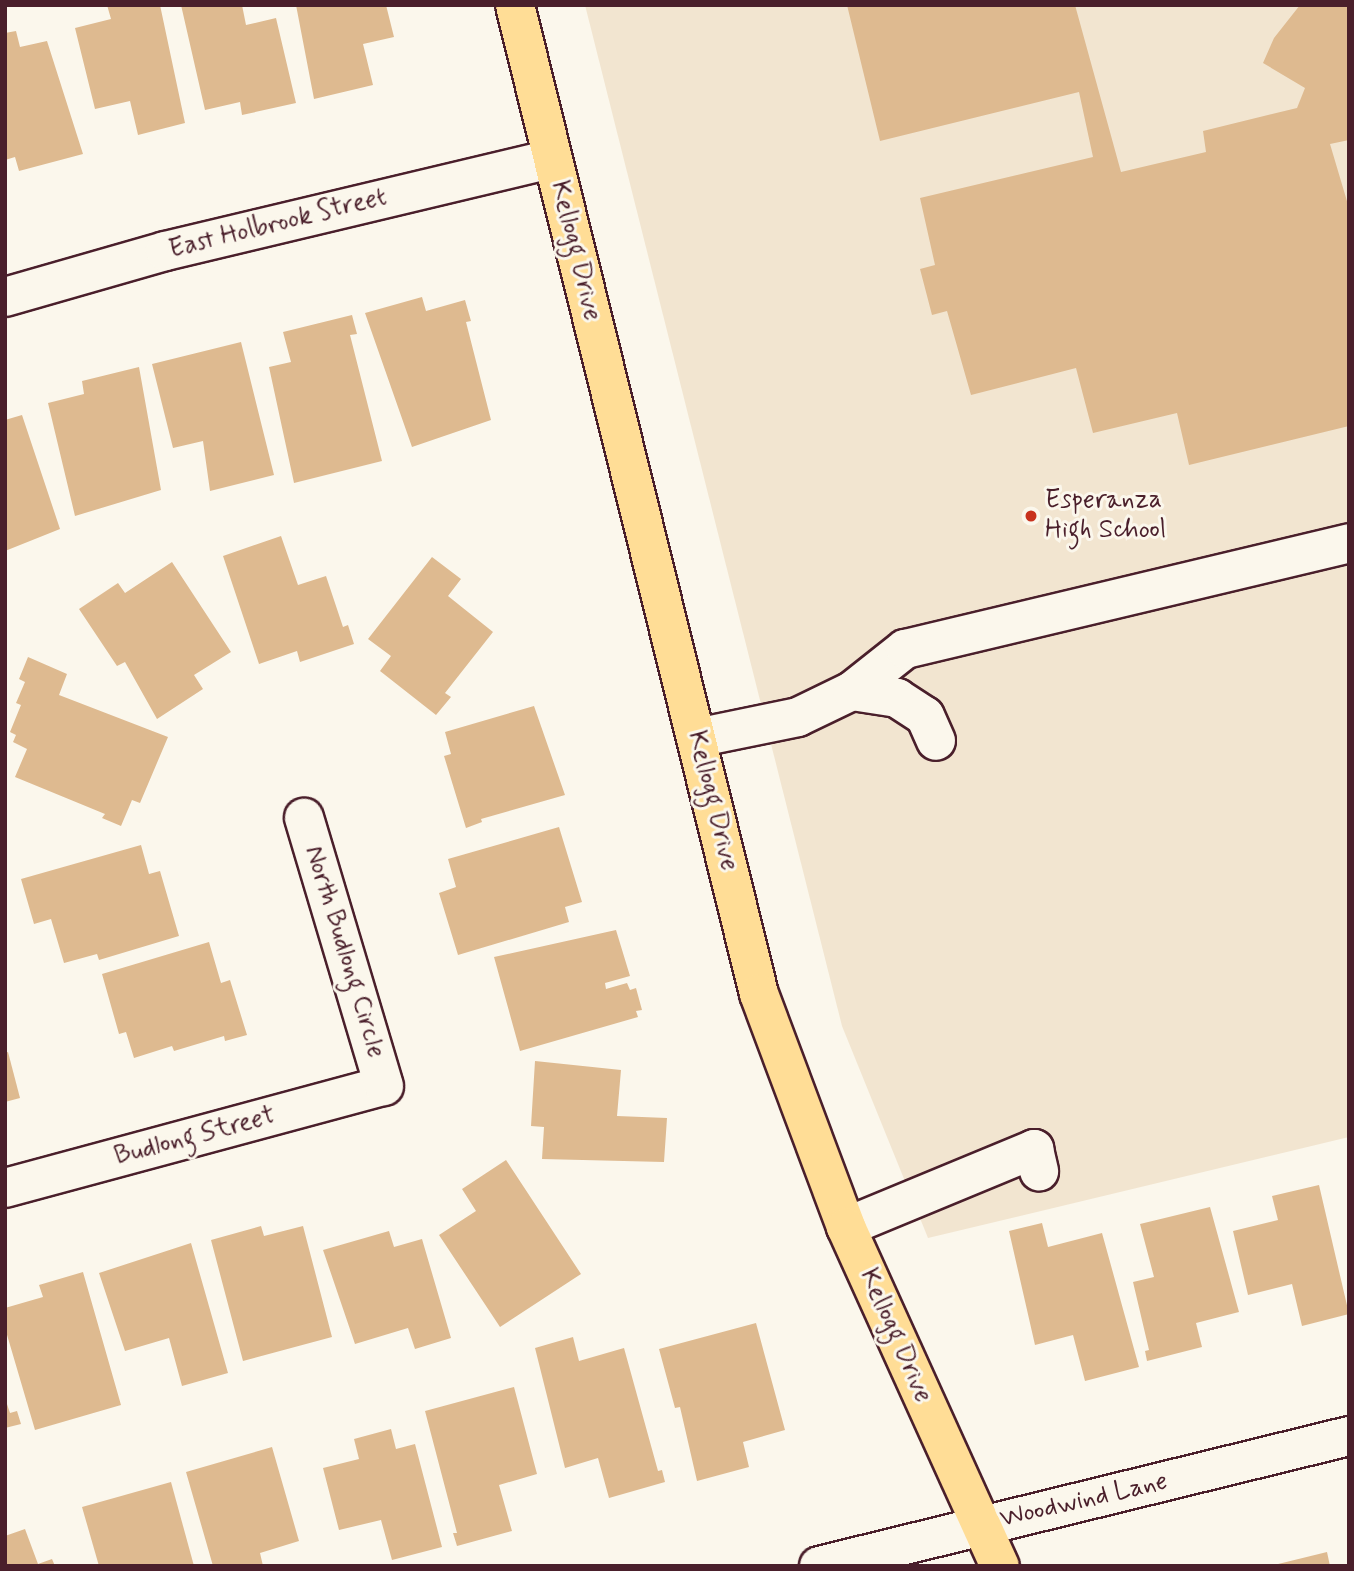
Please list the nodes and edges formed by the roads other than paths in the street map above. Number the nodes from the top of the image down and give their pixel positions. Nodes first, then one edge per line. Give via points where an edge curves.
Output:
1 (515, 5) edge
2 (552, 159) junction
3 (5, 298) edge
4 (1349, 543) edge
5 (852, 691) junction
6 (696, 738) junction
7 (936, 741) dead end
8 (304, 818) dead end
9 (384, 1086) joint
10 (1039, 1171) dead end
11 (5, 1188) edge
12 (846, 1227) junction
13 (1349, 1436) edge
14 (981, 1525) junction
15 (819, 1566) edge
16 (1000, 1566) edge

1 - 2 main road, Kellogg Drive
2 - 3 street, East Holbrook Street via 191,244
2 - 6 main road, Kellogg Drive
4 - 5 street via 905,649
5 - 6 street via 798,717
5 - 7 street via 897,698 925,716
6 - 12 main road, Kellogg Drive via 759,994
8 - 9 street, North Budlong Circle
9 - 11 street, Budlong Street
10 - 12 street via 1034,1149
12 - 14 main road, Kellogg Drive
13 - 14 street, Woodwind Lane
14 - 15 street, Woodwind Lane
14 - 16 main road, Kellogg Drive

